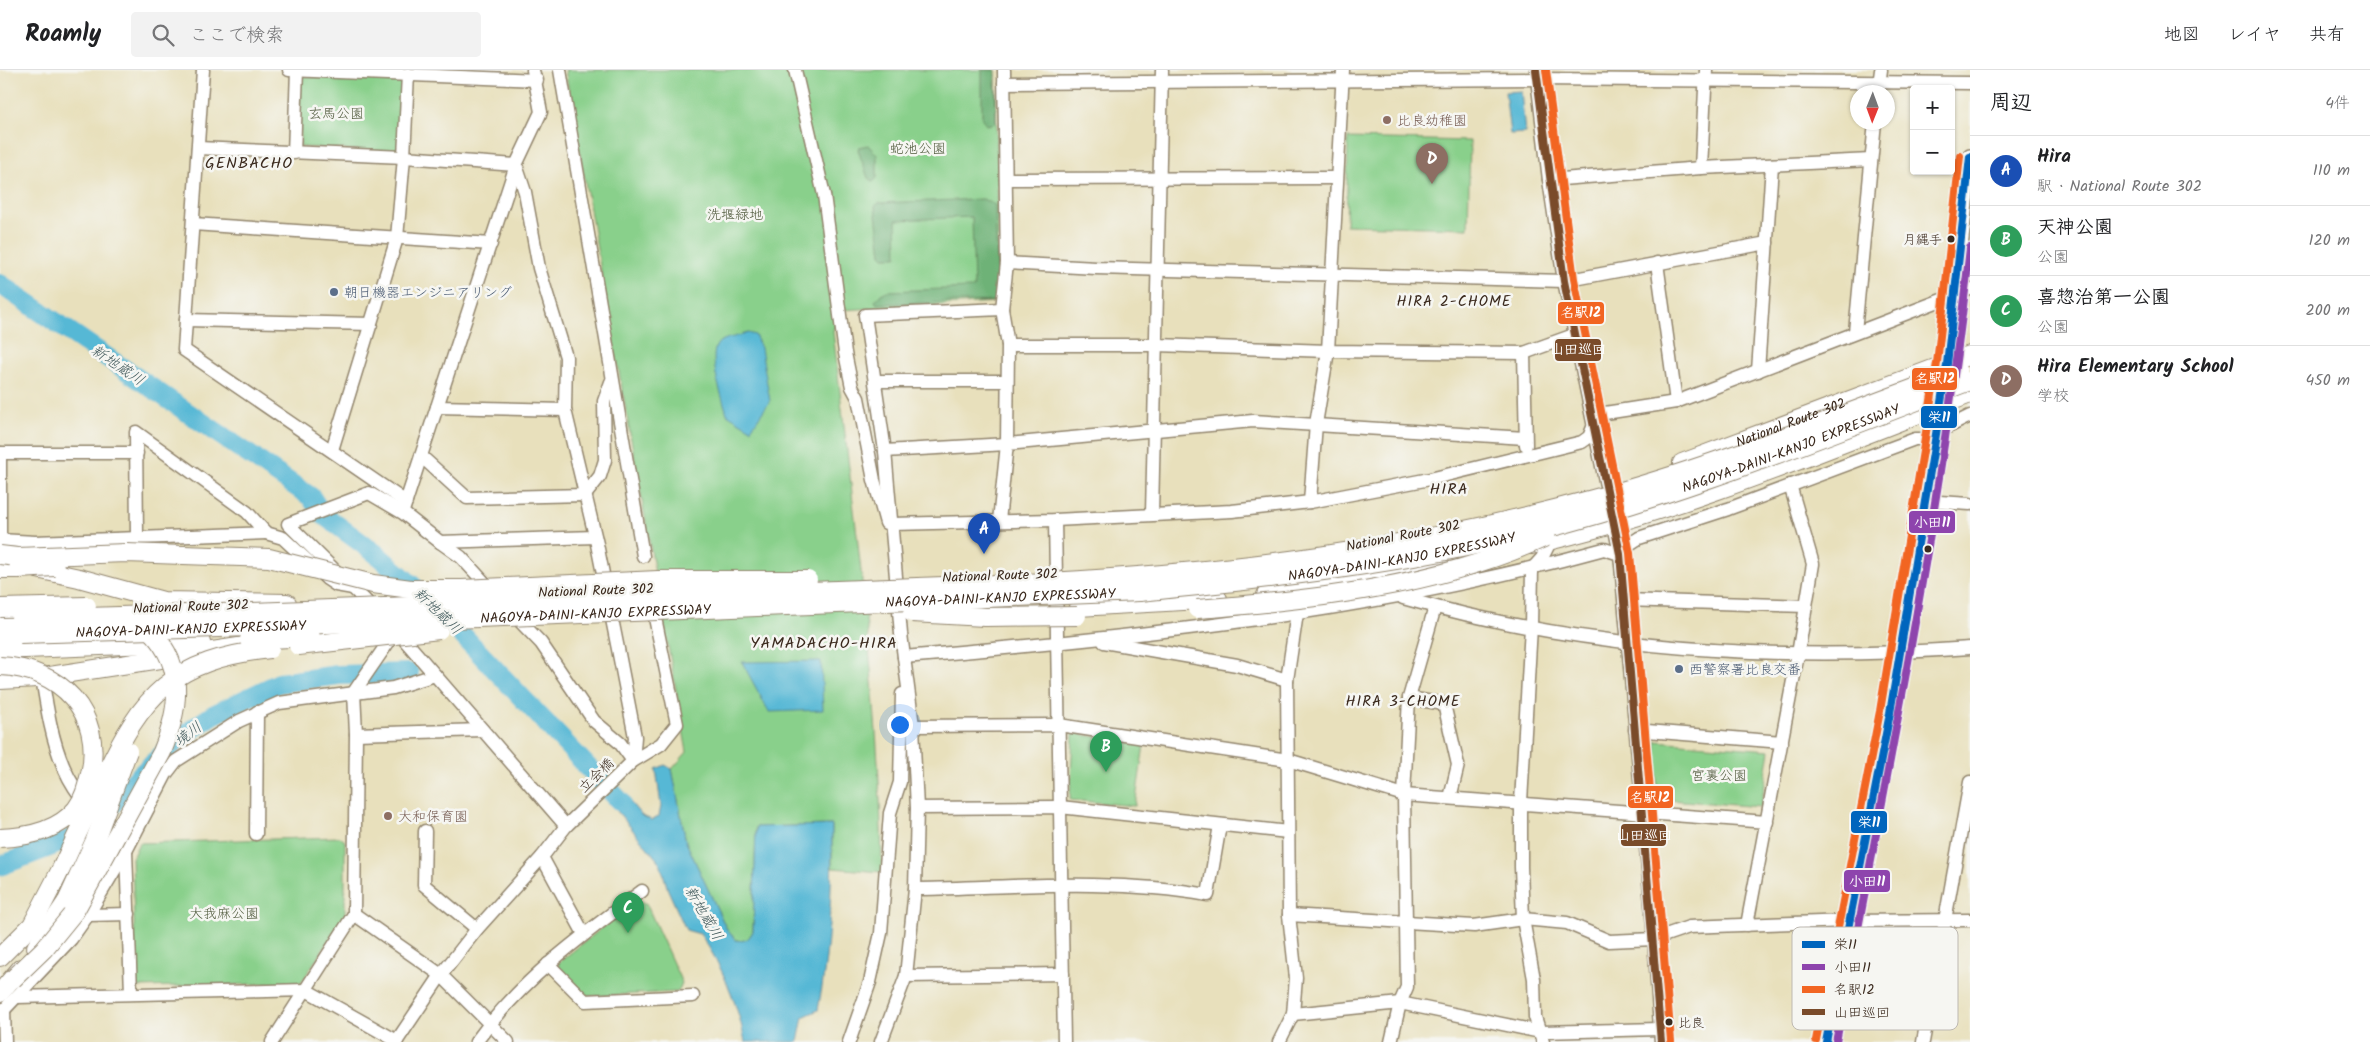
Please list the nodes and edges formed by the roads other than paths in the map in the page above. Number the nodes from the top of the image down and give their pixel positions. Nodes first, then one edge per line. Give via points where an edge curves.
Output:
1 (203, 70) edge
2 (289, 70) edge
3 (297, 70) edge
4 (560, 70) edge
5 (795, 70) edge
6 (1004, 70) edge
7 (1881, 70) edge
8 (408, 74) junction
9 (1536, 74) edge
10 (535, 75) edge
11 (1343, 75) edge
12 (1162, 76) edge
13 (1705, 76) edge
14 (1004, 83) junction
15 (1970, 83) edge
16 (1879, 85) edge
17 (1850, 86) edge
18 (1895, 87) edge
19 (1874, 130) edge
20 (198, 148) junction
21 (294, 152) junction
22 (404, 156) junction
23 (1970, 157) edge
24 (1871, 160) junction
25 (516, 165) junction
26 (1772, 165) junction
27 (1701, 168) junction
28 (1160, 177) junction
29 (1336, 178) junction
30 (1006, 179) junction
31 (1549, 180) junction
32 (193, 224) junction
33 (397, 238) junction
34 (1768, 243) junction
35 (491, 244) junction
36 (1007, 262) junction
37 (1657, 264) junction
38 (1158, 270) junction
39 (1332, 276) junction
40 (1564, 281) junction
41 (1970, 289) edge
42 (1955, 294) junction
43 (1002, 309) junction
44 (186, 320) junction
45 (371, 324) junction
46 (1855, 332) junction
47 (1574, 335) junction
48 (1008, 345) junction
49 (1157, 345) junction
50 (1328, 351) junction
51 (1524, 353) junction
52 (1970, 355) edge
53 (1947, 364) junction
54 (1970, 367) edge
55 (1758, 370) junction
56 (612, 380) junction
57 (876, 381) junction
58 (1006, 381) junction
59 (1970, 381) edge
60 (1970, 394) edge
61 (1676, 402) junction
62 (1941, 405) junction
63 (437, 407) junction
64 (565, 410) junction
65 (1970, 416) edge
66 (1593, 420) junction
67 (1316, 424) junction
68 (1154, 429) junction
69 (1866, 433) junction
70 (1526, 438) junction
71 (1935, 440) junction
72 (1006, 444) junction
73 (332, 450) junction
74 (885, 451) junction
75 (0, 453) edge
76 (136, 453) junction
77 (1528, 455) junction
78 (421, 456) junction
79 (1847, 464) junction
80 (1790, 486) junction
81 (1607, 487) junction
82 (1705, 494) junction
83 (585, 495) junction
84 (1924, 501) junction
85 (1310, 502) junction
86 (1744, 502) junction
87 (1970, 504) edge
88 (404, 508) junction
89 (1152, 514) junction
90 (1592, 516) junction
91 (1054, 520) junction
92 (999, 521) junction
93 (1614, 523) junction
94 (893, 530) junction
95 (266, 533) junction
96 (137, 537) junction
97 (595, 537) junction
98 (1551, 540) junction
99 (54, 541) junction
100 (440, 542) junction
101 (0, 544) edge
102 (1620, 554) junction
103 (190, 556) junction
104 (643, 556) dead end
105 (0, 562) edge
106 (0, 568) edge
107 (1532, 569) junction
108 (62, 574) junction
109 (894, 586) junction
110 (353, 588) junction
111 (1399, 597) junction
112 (1625, 600) junction
113 (248, 603) junction
114 (1806, 606) junction
115 (1435, 607) junction
116 (0, 608) edge
117 (1078, 612) junction
118 (654, 613) dead end
119 (1297, 613) junction
120 (0, 614) edge
121 (551, 615) junction
122 (0, 620) edge
123 (1531, 627) junction
124 (396, 631) junction
125 (0, 635) edge
126 (1093, 640) junction
127 (1627, 642) junction
128 (250, 643) junction
129 (1056, 644) junction
130 (1970, 648) edge
131 (0, 650) edge
132 (903, 651) junction
133 (1898, 653) junction
134 (1798, 654) junction
135 (0, 666) edge
136 (198, 666) junction
137 (435, 675) junction
138 (42, 677) junction
139 (0, 680) edge
140 (1287, 680) junction
141 (354, 692) junction
142 (1409, 698) junction
143 (257, 712) junction
144 (1059, 724) junction
145 (913, 726) junction
146 (482, 730) junction
147 (1635, 730) junction
148 (356, 734) junction
149 (1782, 742) junction
150 (1288, 760) junction
151 (631, 763) junction
152 (1970, 782) edge
153 (1404, 795) junction
154 (1450, 798) junction
155 (1521, 802) junction
156 (1060, 807) junction
157 (917, 808) junction
158 (1643, 811) junction
159 (1767, 822) junction
160 (1220, 825) junction
161 (566, 826) junction
162 (425, 831) dead end
163 (1288, 832) junction
164 (256, 834) dead end
165 (0, 838) edge
166 (132, 838) junction
167 (126, 851) junction
168 (542, 857) junction
169 (1061, 886) junction
170 (915, 889) junction
171 (642, 891) dead end
172 (88, 914) junction
173 (129, 914) junction
174 (354, 914) junction
175 (1288, 914) junction
176 (1523, 919) junction
177 (1970, 920) edge
178 (1406, 921) junction
179 (1848, 921) junction
180 (1946, 921) junction
181 (1747, 925) junction
182 (1847, 927) edge
183 (1945, 927) edge
184 (477, 928) junction
185 (584, 934) junction
186 (1654, 939) junction
187 (0, 957) edge
188 (548, 964) junction
189 (1063, 974) junction
190 (441, 975) junction
191 (906, 976) junction
192 (13, 979) junction
193 (306, 990) junction
194 (132, 993) junction
195 (8, 995) edge
196 (693, 996) dead end
197 (1400, 1003) junction
198 (2, 1012) edge
199 (1294, 1014) junction
200 (490, 1023) junction
201 (1660, 1036) edge
202 (1542, 1037) edge
203 (396, 1041) edge
204 (5, 1042) edge
205 (272, 1042) edge
206 (476, 1042) edge
207 (508, 1042) edge
208 (849, 1042) edge
209 (880, 1042) edge
210 (1064, 1042) edge
211 (1279, 1042) edge
212 (1391, 1042) edge

1 - 20 street
2 - 3 street
3 - 8 street
3 - 21 street
4 - 56 street
5 - 94 street via 824,195 852,387 858,398 884,519
6 - 14 street
7 - 16 street
8 - 10 street
8 - 22 street
9 - 11 street
9 - 13 street
9 - 31 street
10 - 25 street via 541,112
11 - 12 street
11 - 29 street
12 - 14 street
12 - 28 street
13 - 17 street
13 - 27 street
14 - 30 street
15 - 18 street
19 - 24 street
20 - 21 street
20 - 32 street
21 - 22 street
22 - 25 street
22 - 33 street
23 - 42 main road
24 - 26 street
24 - 46 street
25 - 35 street
25 - 64 street via 525,192 539,268 566,357
26 - 27 street
26 - 34 street
27 - 31 street
28 - 29 street
28 - 30 street
28 - 38 street
29 - 39 street
30 - 36 street
31 - 40 street
32 - 33 street
32 - 44 street
33 - 35 street
33 - 45 street
34 - 37 street
34 - 55 street
35 - 63 street
36 - 38 street
36 - 43 street
37 - 40 street
37 - 61 street
38 - 39 street
38 - 49 street
39 - 40 street
39 - 50 street
40 - 47 street
41 - 42 street
42 - 46 street
42 - 53 main road
43 - 48 street
43 - 57 street via 865,314
44 - 45 street
44 - 73 street via 184,350
45 - 73 street
46 - 55 street
47 - 51 street
47 - 66 street
48 - 49 street
48 - 58 street
49 - 50 street
49 - 68 street
50 - 51 street
50 - 67 street
51 - 70 street
52 - 53 highway, National Route 302
53 - 62 main road
53 - 81 highway, National Route 302 via 1753,438
54 - 109 highway, NAGOYA-DAINI-KANJO EXPRESSWAY, bridge via 1666,477 1567,506 1408,543 1264,565 1147,577
55 - 61 street
56 - 83 street via 604,401 605,460 600,476
56 - 104 street
57 - 58 street
57 - 74 street
58 - 72 street
59 - 90 highway, NAGOYA-DAINI-KANJO EXPRESSWAY, bridge via 1709,478
60 - 62 highway
61 - 66 street
62 - 69 highway
62 - 71 main road
63 - 64 street
63 - 78 street
64 - 83 street
65 - 71 street
66 - 77 street via 1589,437 1582,442
66 - 81 street
67 - 68 street via 1253,421
67 - 70 street
67 - 85 street
68 - 72 street
68 - 89 street
69 - 79 street
69 - 82 highway
70 - 77 street
71 - 79 street via 1915,439
71 - 84 main road
72 - 74 street
72 - 92 street
73 - 88 street
74 - 94 street
75 - 76 street
75 - 101 street
76 - 95 street via 136,432 247,512
76 - 96 street
77 - 85 street via 1430,479
78 - 83 street via 467,498
78 - 88 street
79 - 80 street
80 - 86 street
80 - 114 street via 1813,564
81 - 93 street
81 - 113 highway, National Route 302, bridge via 1478,520 1361,543 1203,565
82 - 86 street
82 - 93 highway
83 - 97 street
84 - 87 street
84 - 133 main road
85 - 89 street via 1232,511
86 - 102 street via 1639,538
88 - 100 street
88 - 110 street via 369,493 288,524
89 - 91 street
90 - 117 highway, bridge via 1500,556 1424,577 1294,600 1197,609
90 - 121 highway, NAGOYA-DAINI-KANJO EXPRESSWAY, bridge via 1457,549 1260,581 1140,592
91 - 92 street
91 - 129 street
92 - 94 street
93 - 98 highway
93 - 102 street
94 - 132 street
95 - 96 street
95 - 110 street via 282,538 336,585
96 - 99 street
97 - 100 street
97 - 151 street via 635,737
98 - 107 street
98 - 117 highway via 1318,588
99 - 101 street
99 - 108 street
100 - 151 street via 461,557 541,643 594,720 620,743
101 - 103 highway, bridge via 17,557 126,553
102 - 107 street via 1604,549
102 - 112 street
103 - 106 highway, bridge via 125,563
103 - 109 highway, bridge via 277,559 373,584 411,589 774,579
105 - 108 highway
107 - 111 street
107 - 123 street
108 - 113 highway via 163,601
109 - 122 highway, NAGOYA-DAINI-KANJO EXPRESSWAY, bridge
110 - 124 street
111 - 115 street
111 - 119 street
112 - 114 street
112 - 127 street
113 - 120 highway, National Route 302
114 - 134 street
115 - 123 street
115 - 142 street
116 - 192 highway, bridge via 85,606 124,614 146,627 165,648 177,688 175,714 162,752 92,883 60,930
117 - 128 highway, bridge via 985,617 912,613 362,634
118 - 151 street, 立会橋 via 676,724 661,744
119 - 126 street
119 - 140 street
121 - 125 highway, NAGOYA-DAINI-KANJO EXPRESSWAY, bridge
121 - 136 highway, bridge via 261,650 225,656
123 - 127 street
123 - 155 street
124 - 137 street
124 - 141 street
126 - 129 street
126 - 140 street via 1237,665
127 - 134 street
127 - 147 street
128 - 131 highway
128 - 138 highway
129 - 132 street
129 - 144 street
130 - 133 street
132 - 145 street
132 - 208 street via 900,782 890,813 881,933 870,982
133 - 134 street
133 - 179 main road via 1890,713
134 - 149 street
135 - 165 highway, bridge via 36,671 58,683 73,697 92,736 94,758 87,789 77,808 63,820 24,836
136 - 187 highway, bridge via 166,684 130,726 43,908 26,933
136 - 192 highway, bridge via 168,687 147,713 67,901
137 - 141 street via 393,688
137 - 146 street
138 - 139 highway
138 - 166 street via 49,724 63,769 97,814
140 - 150 street
141 - 143 street via 279,703
141 - 148 street
142 - 153 street
142 - 154 street via 1444,704 1458,765
143 - 164 street
143 - 166 street via 176,762 166,774
144 - 145 street
144 - 150 street
144 - 156 street
145 - 157 street
146 - 148 street
146 - 161 street
147 - 149 street
147 - 158 street
148 - 174 street
149 - 159 street
150 - 153 street
150 - 163 street
151 - 161 street, 立会橋
152 - 180 street
153 - 154 street
153 - 178 street
154 - 155 street
155 - 158 street
155 - 176 street
156 - 157 street
156 - 160 street
156 - 169 street
157 - 170 street
158 - 159 street
158 - 186 street
159 - 181 street
160 - 163 street
160 - 169 street via 1208,895 1166,887
161 - 168 street, 立会橋
162 - 184 street via 424,885
163 - 175 street
166 - 167 street
167 - 172 street
167 - 173 street
168 - 184 street, 立会橋
168 - 185 street
169 - 170 street
169 - 189 street
170 - 191 street
171 - 185 street
172 - 173 street
172 - 195 street via 71,939
173 - 194 street
174 - 190 street
174 - 193 street
175 - 178 street
175 - 199 street via 1296,978
176 - 178 street via 1474,926
176 - 186 street via 1567,923 1610,941
176 - 202 street via 1534,979 1535,1017
177 - 180 street
178 - 197 street via 1407,986
179 - 180 street
179 - 181 street
179 - 182 main road
180 - 183 street
181 - 186 street via 1689,927
184 - 190 street, 立会橋
185 - 188 street
186 - 201 street
188 - 196 street via 585,1001
188 - 200 street
189 - 191 street
189 - 210 street
190 - 200 street
190 - 203 street, 立会橋
191 - 209 street
192 - 195 highway
193 - 194 street
193 - 203 street
193 - 205 street
194 - 195 street
195 - 198 street
197 - 199 street
197 - 202 street
197 - 212 street
198 - 204 street
199 - 211 street
200 - 206 street
200 - 207 street
201 - 202 street

